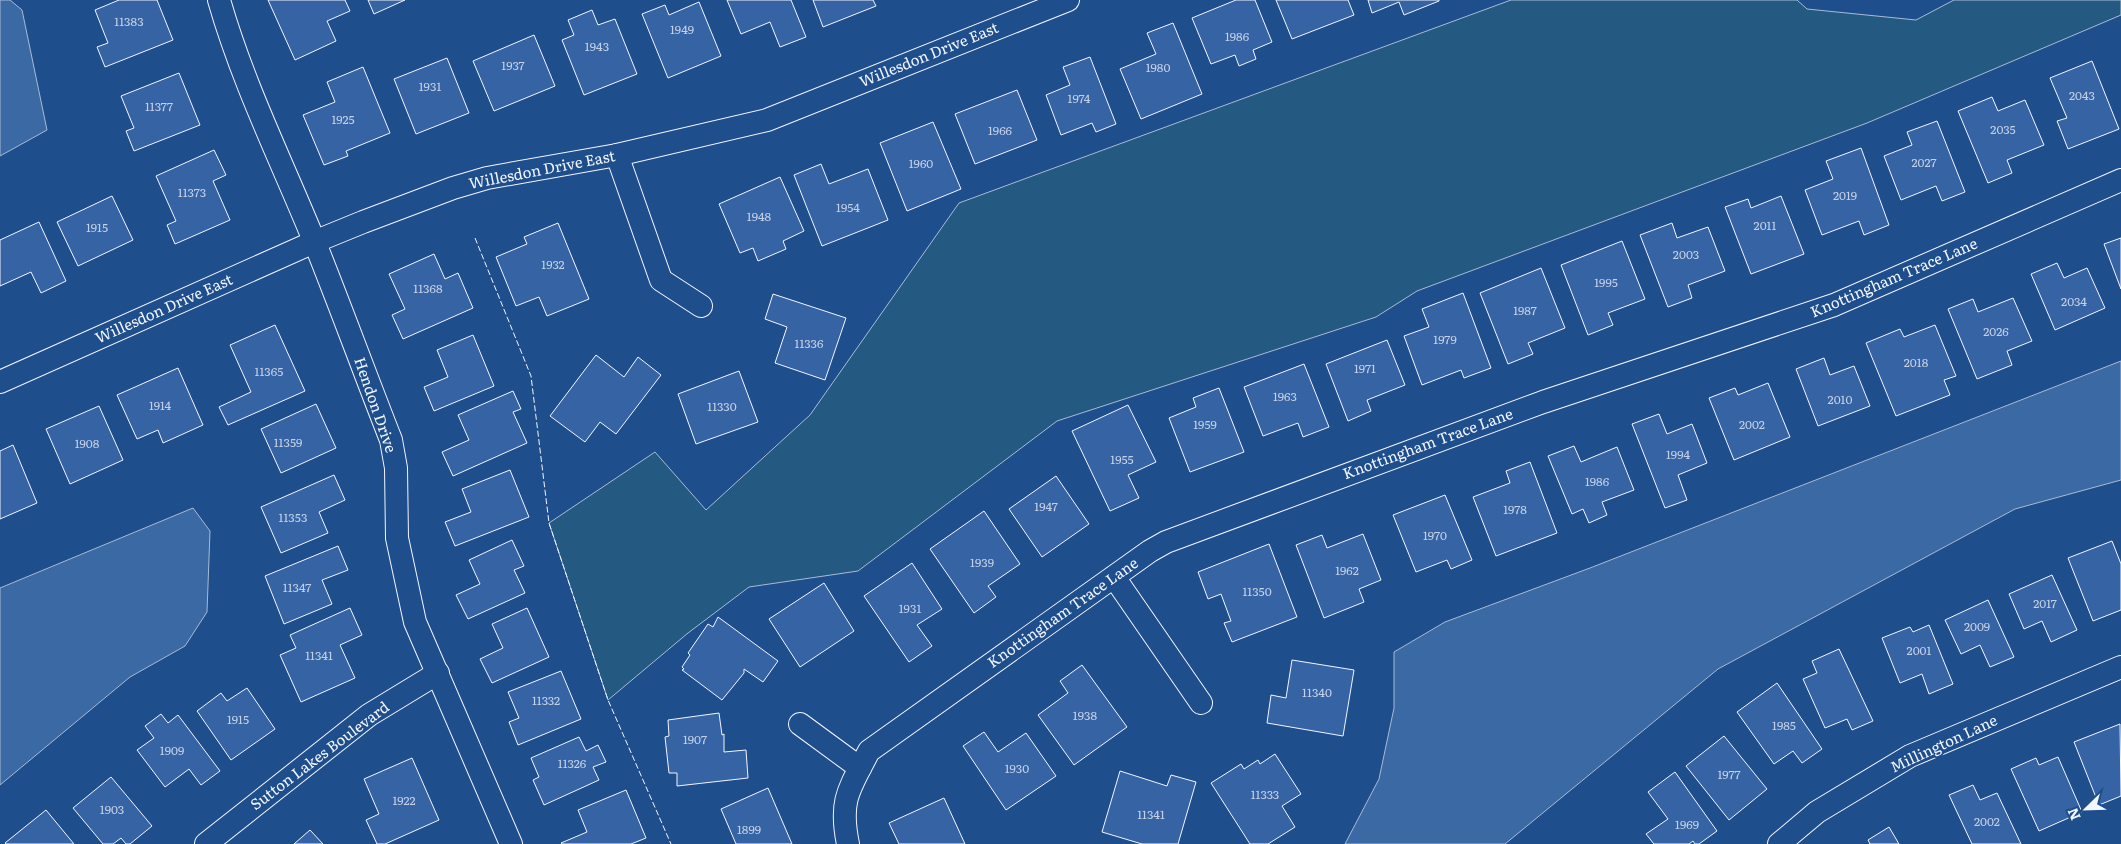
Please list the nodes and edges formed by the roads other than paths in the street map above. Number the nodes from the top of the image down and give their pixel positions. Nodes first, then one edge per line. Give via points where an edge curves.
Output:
1 (219, 0) edge
2 (1068, 0) edge
3 (617, 155) junction
4 (2121, 180) edge
5 (314, 242) junction
6 (701, 306) dead end
7 (0, 382) edge
8 (1114, 577) junction
9 (2121, 667) edge
10 (438, 673) junction
11 (1201, 703) dead end
12 (800, 724) dead end
13 (860, 768) junction
14 (206, 844) edge
15 (511, 844) edge
16 (848, 844) edge
17 (1779, 844) edge

1 - 5 street, Hendon Drive via 259,112
2 - 3 street, Willesdon Drive East via 767,120
3 - 5 street, Willesdon Drive East via 487,178 417,201
3 - 6 street via 661,280
4 - 8 street, Knottingham Trace Lane via 1834,306 1542,402 1166,542
5 - 7 street, Willesdon Drive East
5 - 10 street, Hendon Drive via 391,440 396,468 397,538 403,568 416,622
8 - 11 street
8 - 13 street, Knottingham Trace Lane via 868,751
9 - 17 street, Millington Lane via 1910,756 1817,812
10 - 14 street, Sutton Lakes Boulevard via 369,715
10 - 15 street, Hendon Drive
12 - 13 street
13 - 16 street, Knottingham Trace Lane via 846,795 844,825

